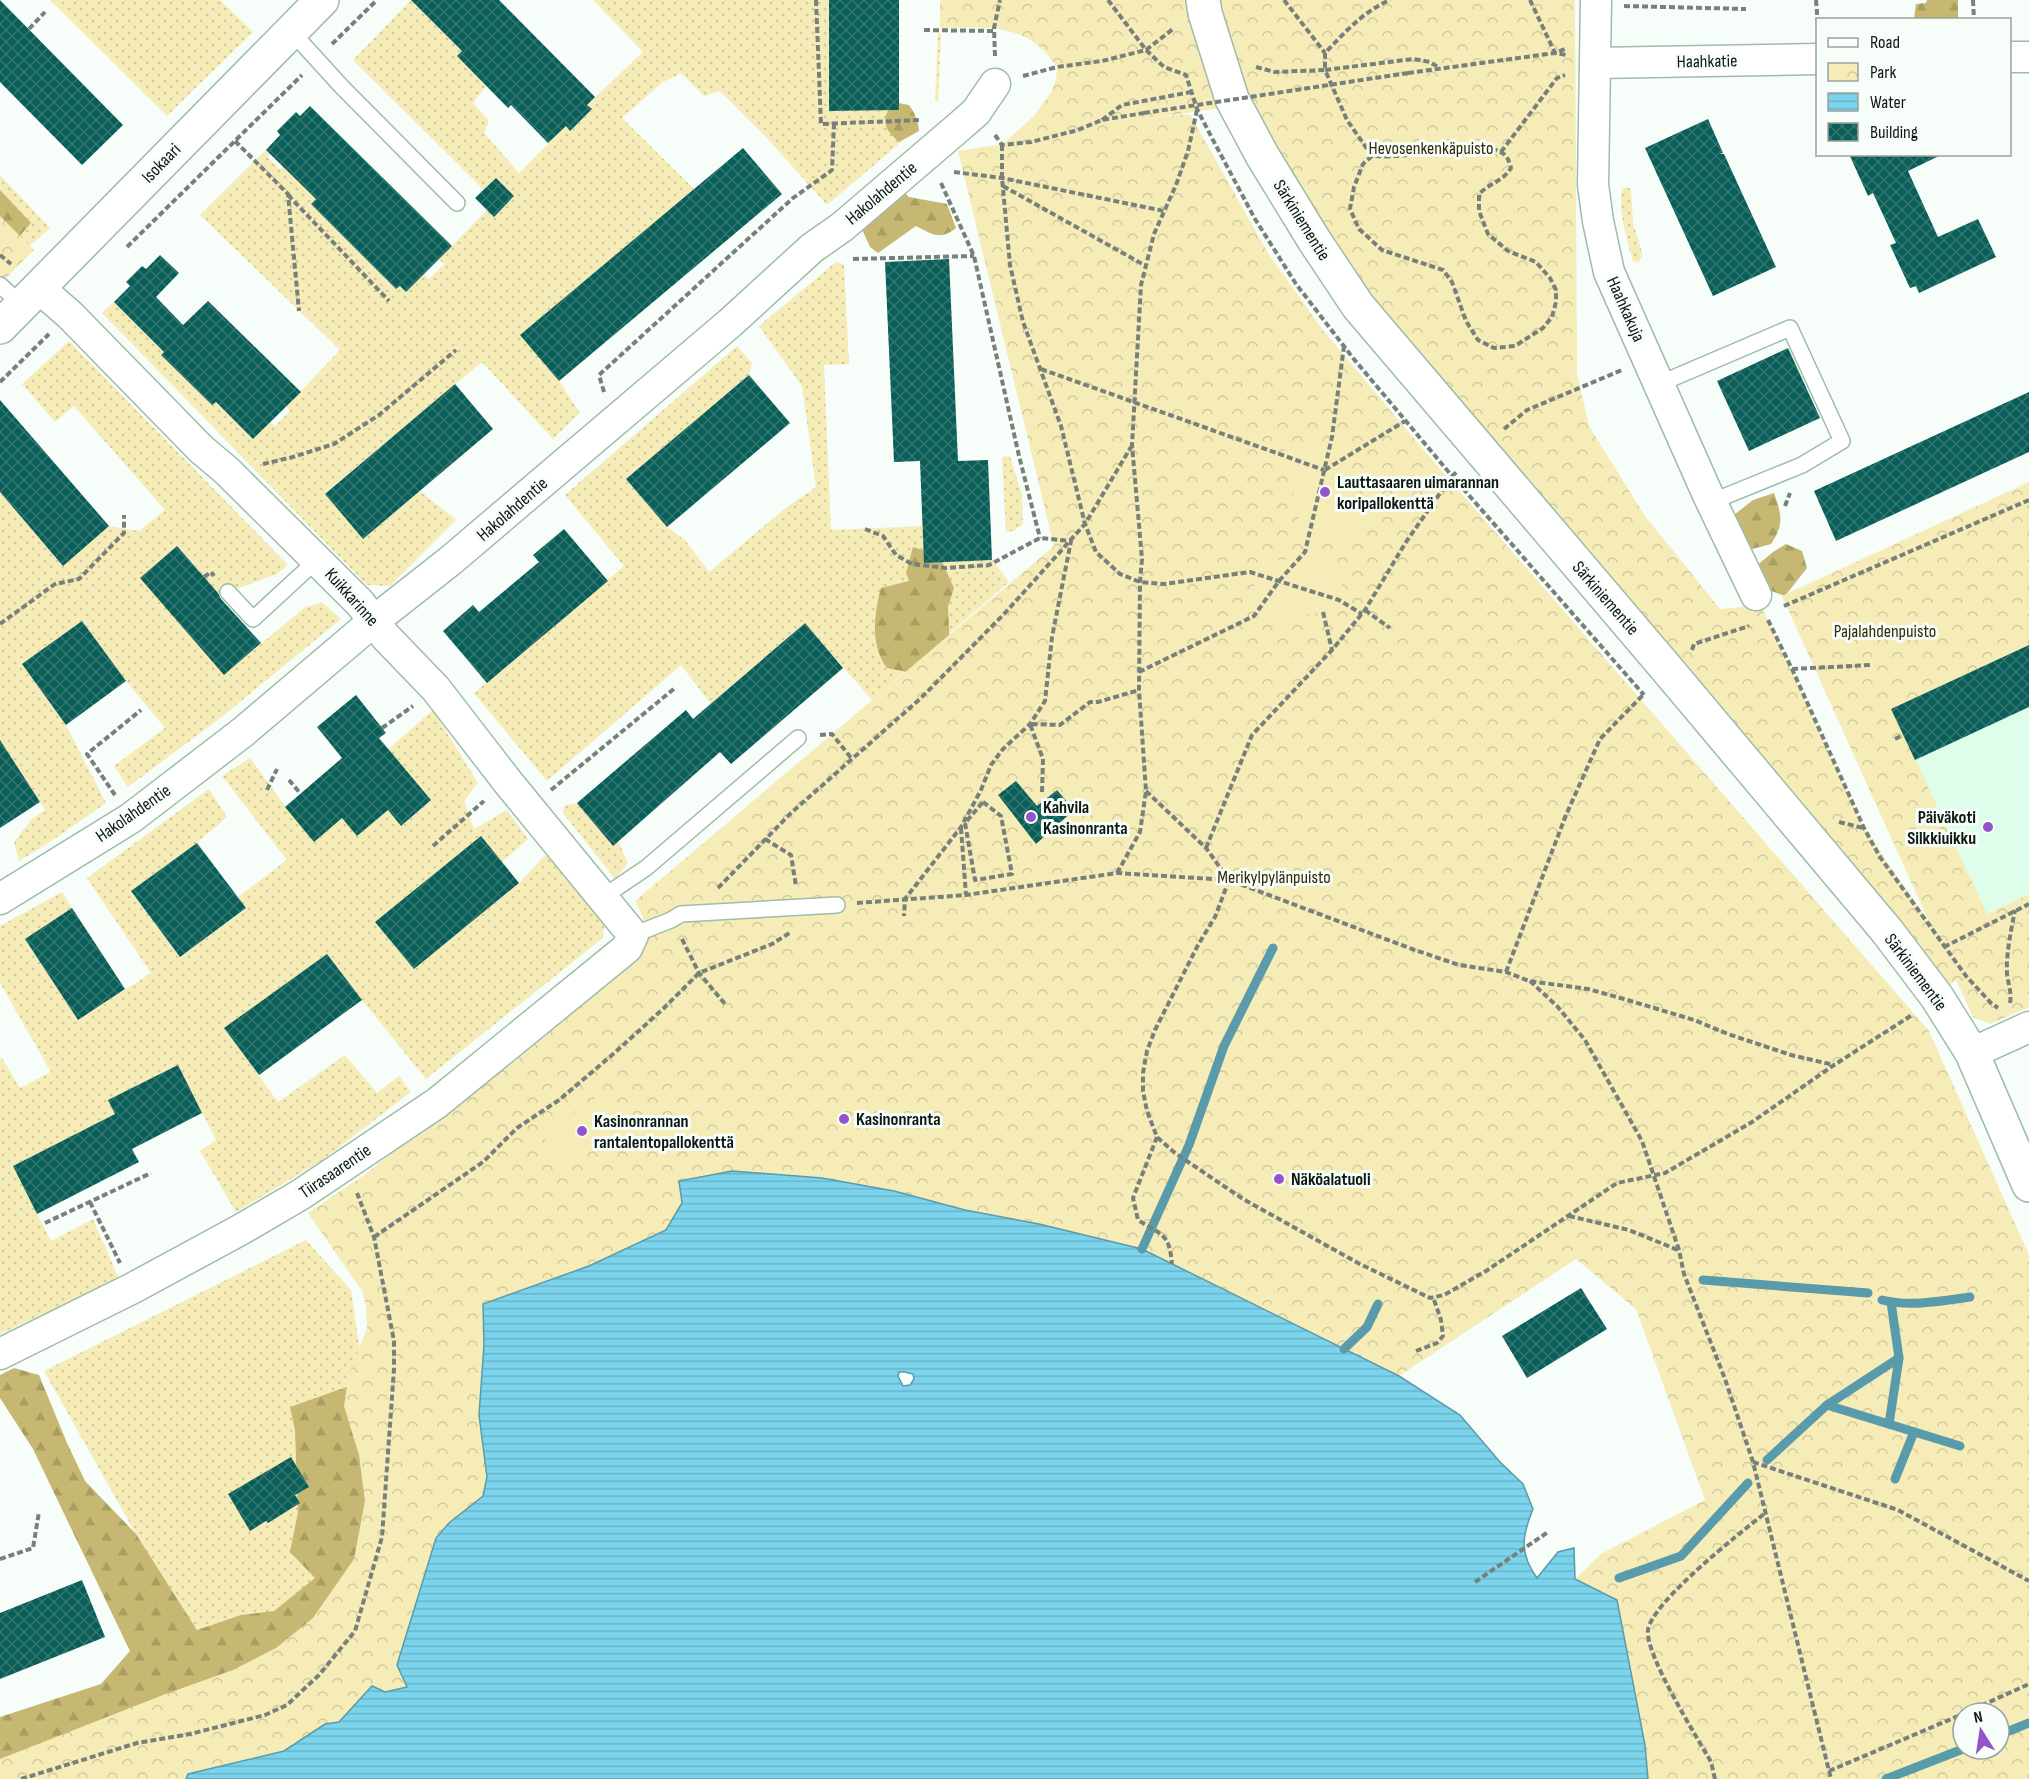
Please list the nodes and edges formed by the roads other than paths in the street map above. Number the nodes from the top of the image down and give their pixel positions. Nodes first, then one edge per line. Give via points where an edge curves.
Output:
1 (322, 0) edge
2 (1203, 0) edge
3 (1606, 3) edge
4 (291, 31) junction
5 (2011, 57) edge
6 (2029, 57) edge
7 (1816, 59) edge
8 (1590, 61) junction
9 (995, 84) dead end
10 (457, 203) dead end
11 (15, 301) edge
12 (1654, 372) junction
13 (1711, 502) junction
14 (317, 560) junction
15 (228, 592) dead end
16 (1762, 607) road end
17 (375, 620) junction
18 (798, 738) dead end
19 (603, 897) junction
20 (0, 898) edge
21 (837, 905) road end
22 (633, 935) junction
23 (2019, 1020) edge
24 (1972, 1053) junction
25 (2029, 1185) edge
26 (0, 1354) edge

1 - 4 street, Isokaari
2 - 24 street, Särkiniementie via 1232,99 1308,231 1358,306 1887,931 1937,997
3 - 8 street, Haahkakuja
4 - 10 lane
4 - 11 street, Isokaari
5 - 6 street
7 - 8 street, Haahkatie
8 - 12 street, Haahkakuja via 1593,185 1598,221 1609,272
9 - 17 street, Hakolahdentie via 933,160 812,248 730,323
11 - 14 street, Kuikkarinne via 69,315
12 - 13 street, Haahkakuja
12 - 13 lane via 1790,328 1842,441 1802,465
13 - 16 street, Haahkakuja
14 - 15 lane via 254,619
14 - 17 street, Kuikkarinne
17 - 19 street, Kuikkarinne via 385,636 436,689
17 - 20 street, Hakolahdentie via 243,732 130,818
18 - 19 lane via 646,868
19 - 22 street, Kuikkarinne
21 - 22 lane via 676,917
22 - 26 street, Tiirasaarentie via 627,948 437,1103 300,1195 133,1288
23 - 24 street
24 - 25 street, Särkiniementie

